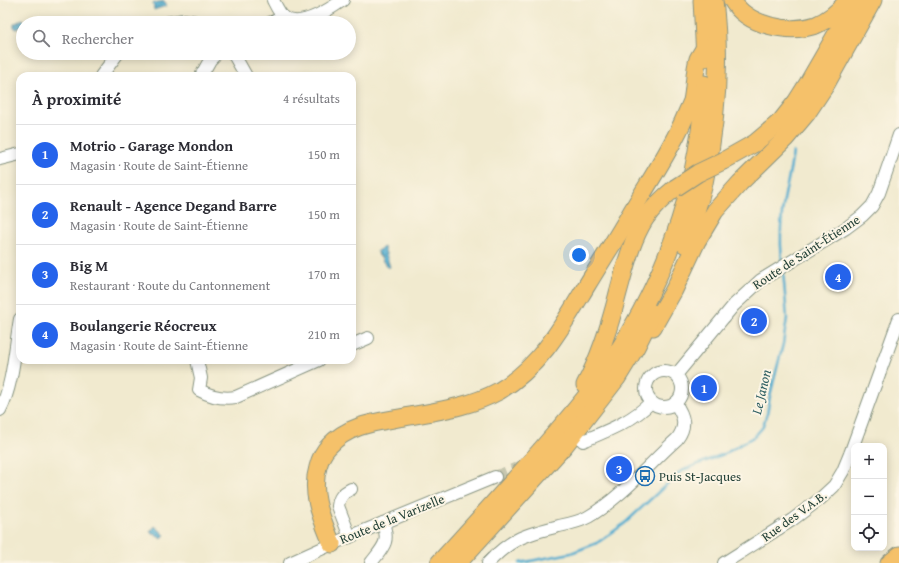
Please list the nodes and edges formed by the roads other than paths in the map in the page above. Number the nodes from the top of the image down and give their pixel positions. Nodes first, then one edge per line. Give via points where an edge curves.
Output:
1 (273, 0) edge
2 (343, 0) edge
3 (702, 0) edge
4 (714, 0) edge
5 (732, 0) edge
6 (848, 0) edge
7 (856, 0) edge
8 (873, 0) edge
9 (283, 16) edge
10 (316, 16) edge
11 (705, 47) junction
12 (113, 60) edge
13 (210, 60) edge
14 (237, 60) edge
15 (104, 72) edge
16 (203, 72) edge
17 (244, 72) edge
18 (899, 135) edge
19 (16, 155) edge
20 (0, 159) edge
21 (899, 319) edge
22 (368, 338) dead end
23 (16, 343) edge
24 (356, 343) edge
25 (636, 347) junction
26 (198, 364) edge
27 (310, 364) edge
28 (676, 375) junction
29 (651, 402) junction
30 (675, 403) junction
31 (0, 410) edge
32 (570, 416) junction
33 (583, 441) dead end
34 (495, 477) tunnel mouth
35 (351, 489) dead end
36 (383, 523) junction
37 (350, 537) junction
38 (332, 544) junction
39 (899, 554) edge
40 (290, 563) edge
41 (371, 563) edge
42 (439, 563) edge
43 (458, 563) edge
44 (488, 563) edge
45 (724, 563) edge
46 (888, 563) edge

1 - 9 street
2 - 10 street
3 - 11 highway
4 - 25 highway via 718,43 716,94 712,141 704,184 673,273
5 - 6 highway via 750,18 767,26 792,29 816,24 839,10
7 - 32 highway, bridge via 808,83 782,121 755,143 675,188 645,219 632,245 603,347
8 - 25 highway via 807,114 715,211 650,333
11 - 32 highway via 704,93 694,166 674,240 634,325 604,373
11 - 38 highway via 698,59 692,101 678,132 623,228 558,333 540,357 513,381 484,398 465,405 356,427 328,446 321,458 315,482 315,495
12 - 15 street
13 - 16 street
14 - 17 street
18 - 28 street, Route de Saint-Étienne via 872,206 846,228 761,280 734,305
19 - 20 street
21 - 45 street, Rue des V.A.B. via 850,454 834,486 792,520
22 - 24 street
23 - 31 street via 6,397
25 - 43 highway via 617,378 565,445
26 - 27 street via 200,390 211,395 231,398
28 - 29 street via 658,371 648,379 646,391
28 - 30 street via 682,389
29 - 30 street via 660,407
29 - 33 street via 618,426
30 - 44 street via 682,418 681,433 616,498 585,518 514,540
32 - 42 highway
34 - 36 street, Route de la Varizelle
35 - 37 street via 342,495 338,506
36 - 37 street, Route de la Varizelle
36 - 41 street via 386,543
37 - 38 street, Route de la Varizelle
38 - 40 street, Route de la Varizelle
39 - 46 main road

